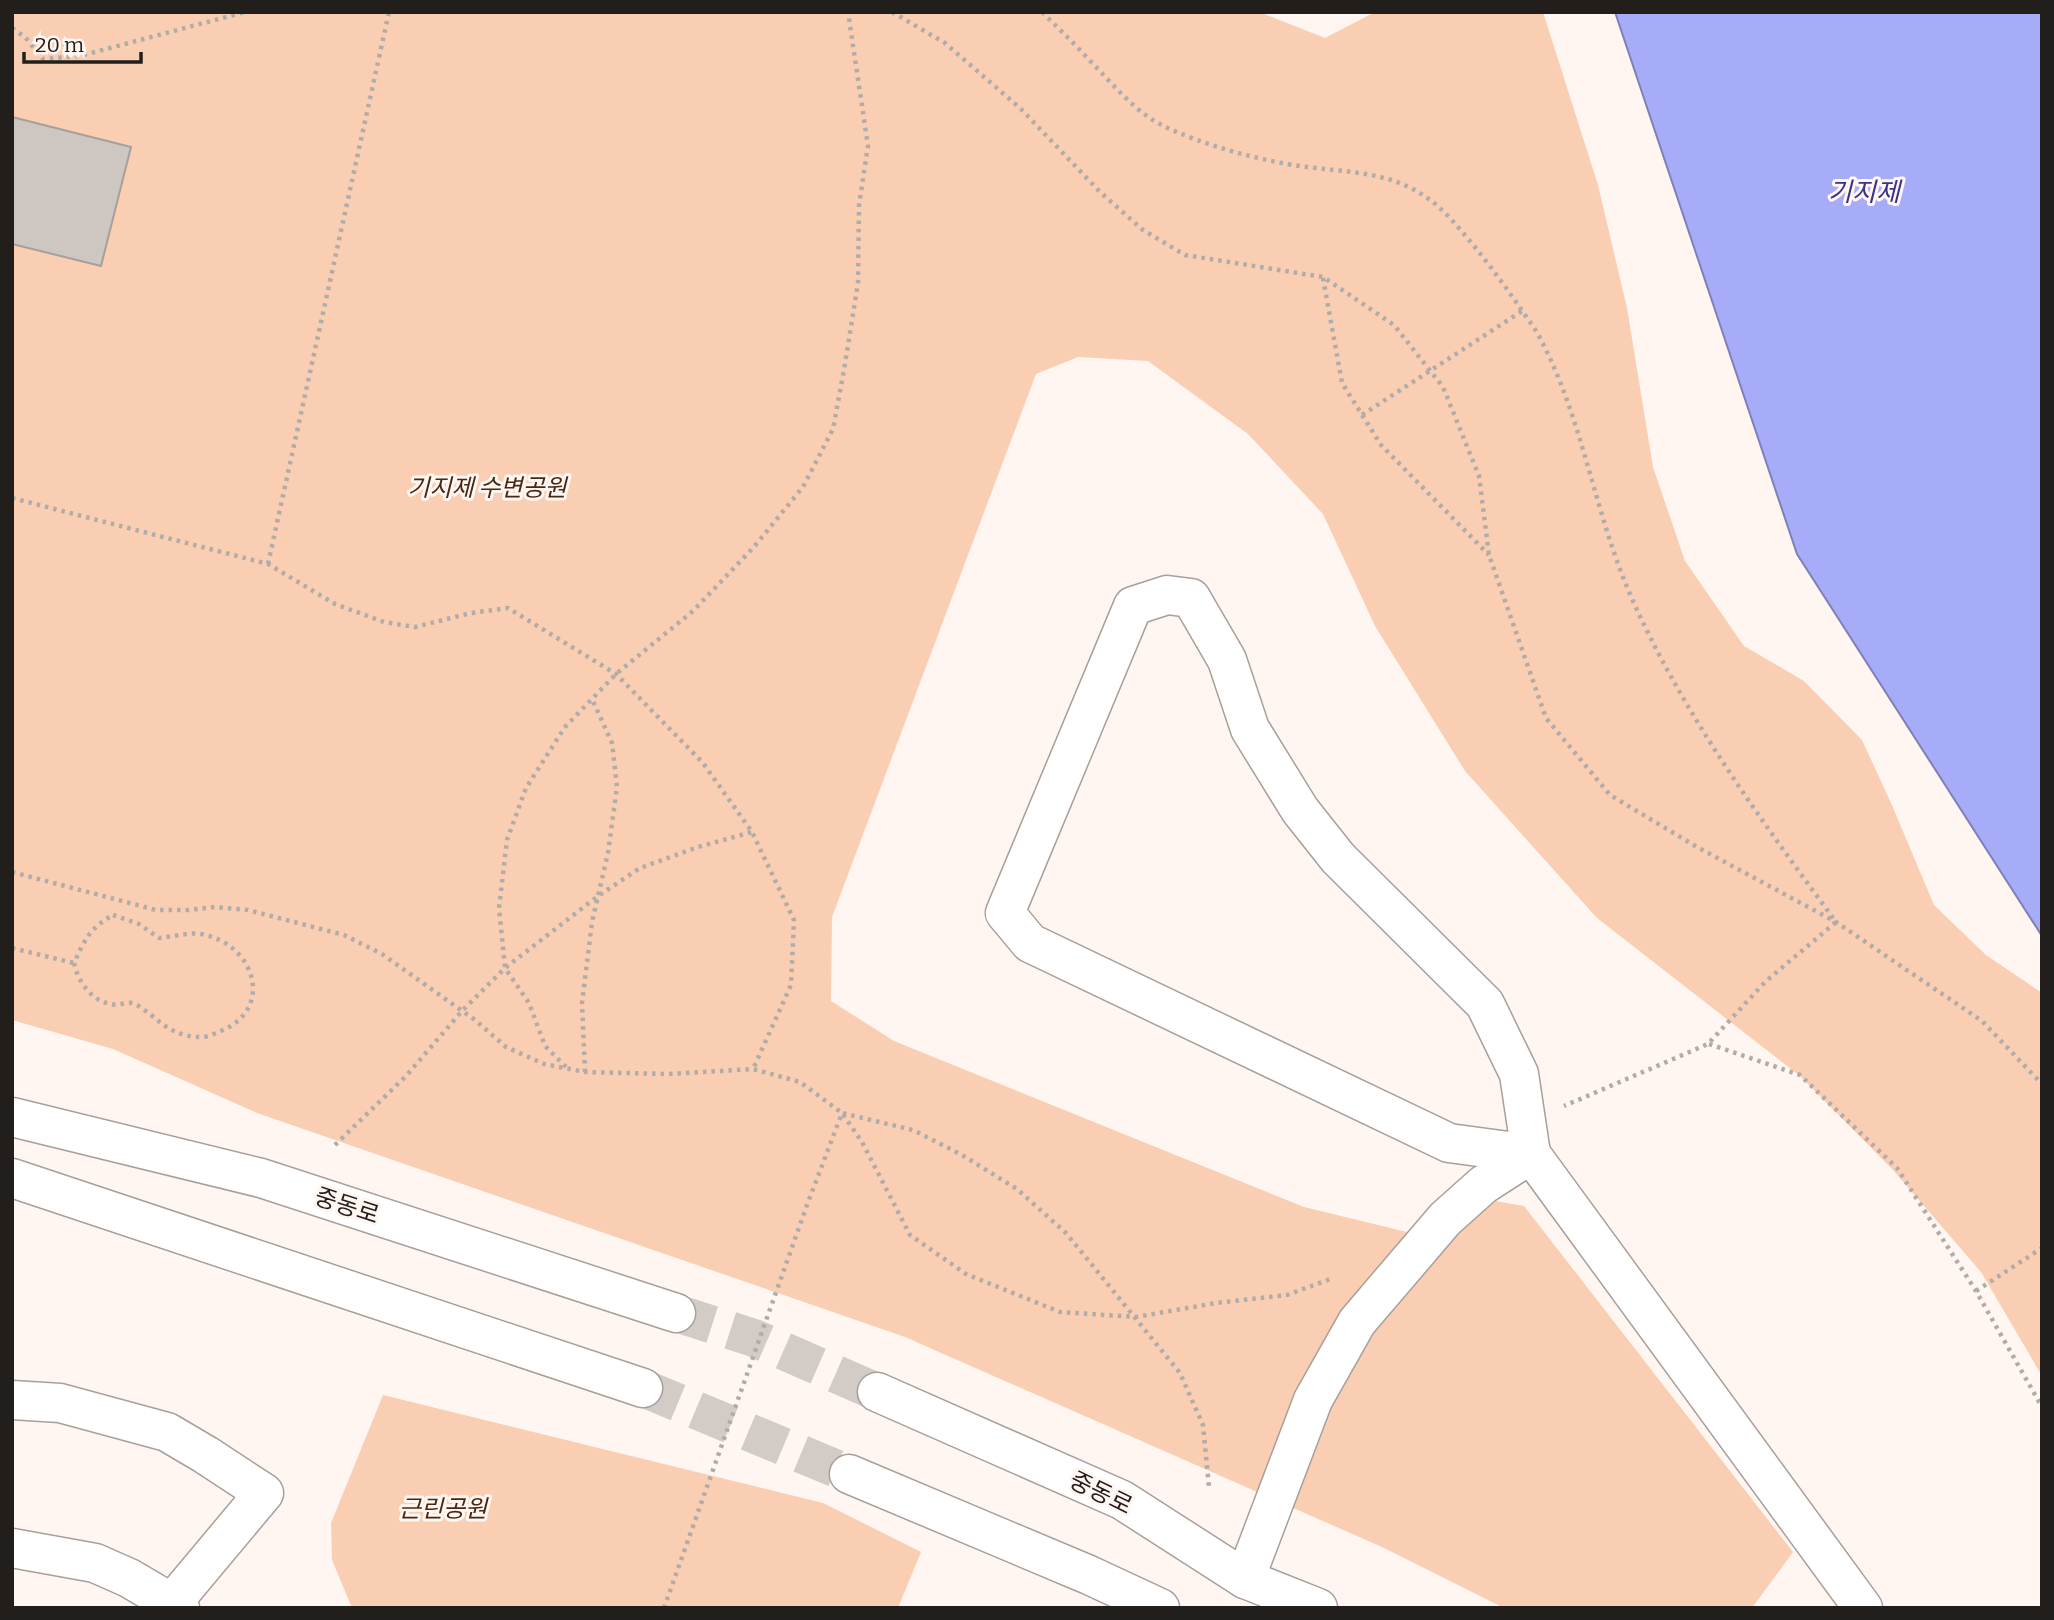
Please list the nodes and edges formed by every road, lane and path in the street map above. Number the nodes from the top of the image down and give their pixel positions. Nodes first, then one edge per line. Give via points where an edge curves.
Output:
1 (245, 12) edge
2 (389, 12) edge
3 (848, 12) edge
4 (892, 12) edge
5 (1042, 12) edge
6 (12, 28) edge
7 (1323, 277) junction
8 (1522, 311) junction
9 (1431, 371) junction
10 (1362, 415) junction
11 (12, 498) edge
12 (1489, 555) junction
13 (268, 564) junction
14 (616, 674) junction
15 (592, 699) junction
16 (752, 832) junction
17 (12, 872) edge
18 (598, 896) junction
19 (1836, 922) junction
20 (12, 948) edge
21 (74, 963) junction
22 (505, 968) junction
23 (462, 1011) junction
24 (1709, 1044) junction
25 (567, 1068) junction
26 (753, 1069) junction
27 (586, 1072) junction
28 (2042, 1084) edge
29 (842, 1113) junction
30 (12, 1116) edge
31 (1529, 1138) junction
32 (335, 1145) dead end
33 (12, 1178) edge
34 (2042, 1248) edge
35 (1333, 1278) dead end
36 (1976, 1291) junction
37 (676, 1313) tunnel mouth
38 (1136, 1317) junction
39 (643, 1388) tunnel mouth
40 (877, 1392) tunnel mouth
41 (12, 1400) edge
42 (2042, 1407) edge
43 (849, 1474) tunnel mouth
44 (1209, 1487) dead end
45 (12, 1548) edge
46 (1245, 1579) junction
47 (176, 1605) edge
48 (664, 1608) edge
49 (1160, 1608) edge
50 (1318, 1608) edge
51 (1863, 1608) edge

1 - 6 path via 80,56 43,59
2 - 13 path
3 - 14 path via 868,146 859,205 858,283 832,429 803,487 753,548 693,611
4 - 7 path via 945,43 1021,109 1143,230 1185,255
5 - 8 path via 1136,109 1167,128 1247,155 1334,172 1386,176 1419,191 1486,260
7 - 9 path via 1394,326
7 - 10 path via 1342,383
8 - 9 path
8 - 19 path via 1541,338 1570,409 1608,540 1669,674 1752,808
9 - 10 path
9 - 12 path via 1443,387 1479,476
10 - 12 path via 1381,445
11 - 13 path
12 - 19 path via 1546,718 1610,795
13 - 14 path via 335,604 384,622 415,626 508,608
14 - 15 path
14 - 16 path via 703,762
15 - 18 path via 612,743 617,787
15 - 22 path via 565,727 526,788 507,840 499,908
16 - 18 path via 640,868
16 - 26 path via 794,920 791,985
17 - 23 path via 156,910 215,907 248,911 344,935 382,954
18 - 22 path
18 - 27 path via 582,1003
19 - 24 path via 1765,982
19 - 28 path via 1982,1021
20 - 21 path
21 - 21 path via 95,997 109,1004 131,1003 185,1036 205,1038 229,1028 251,1002 254,984 241,954 226,942 199,933 159,938 113,915 97,924
22 - 23 path
22 - 25 path via 529,1003 545,1046
23 - 25 path via 506,1047 544,1064
23 - 32 path via 406,1076
24 - 31 path
24 - 36 path via 1800,1075 1897,1168
25 - 27 path
26 - 27 path
26 - 29 path via 800,1082
29 - 38 path via 913,1130 1017,1189 1066,1233
29 - 38 path via 863,1142 910,1235 966,1274 1060,1312
29 - 48 path
30 - 37 street, 중동로 via 261,1178
31 - 31 street via 1519,1074 1485,1004 1338,858 1300,810 1250,729 1227,660 1191,598 1167,595 1133,606 1005,913 1030,943 1449,1143
31 - 46 street via 1445,1219 1357,1322 1313,1400
31 - 51 street
33 - 39 street
34 - 36 path
35 - 38 path via 1287,1295
36 - 42 path
38 - 44 path via 1180,1373 1203,1425
40 - 46 street, 중동로 via 1122,1500
41 - 47 street via 60,1403 167,1432 264,1493
43 - 49 street
45 - 47 street via 95,1563
46 - 50 street, 중동로

